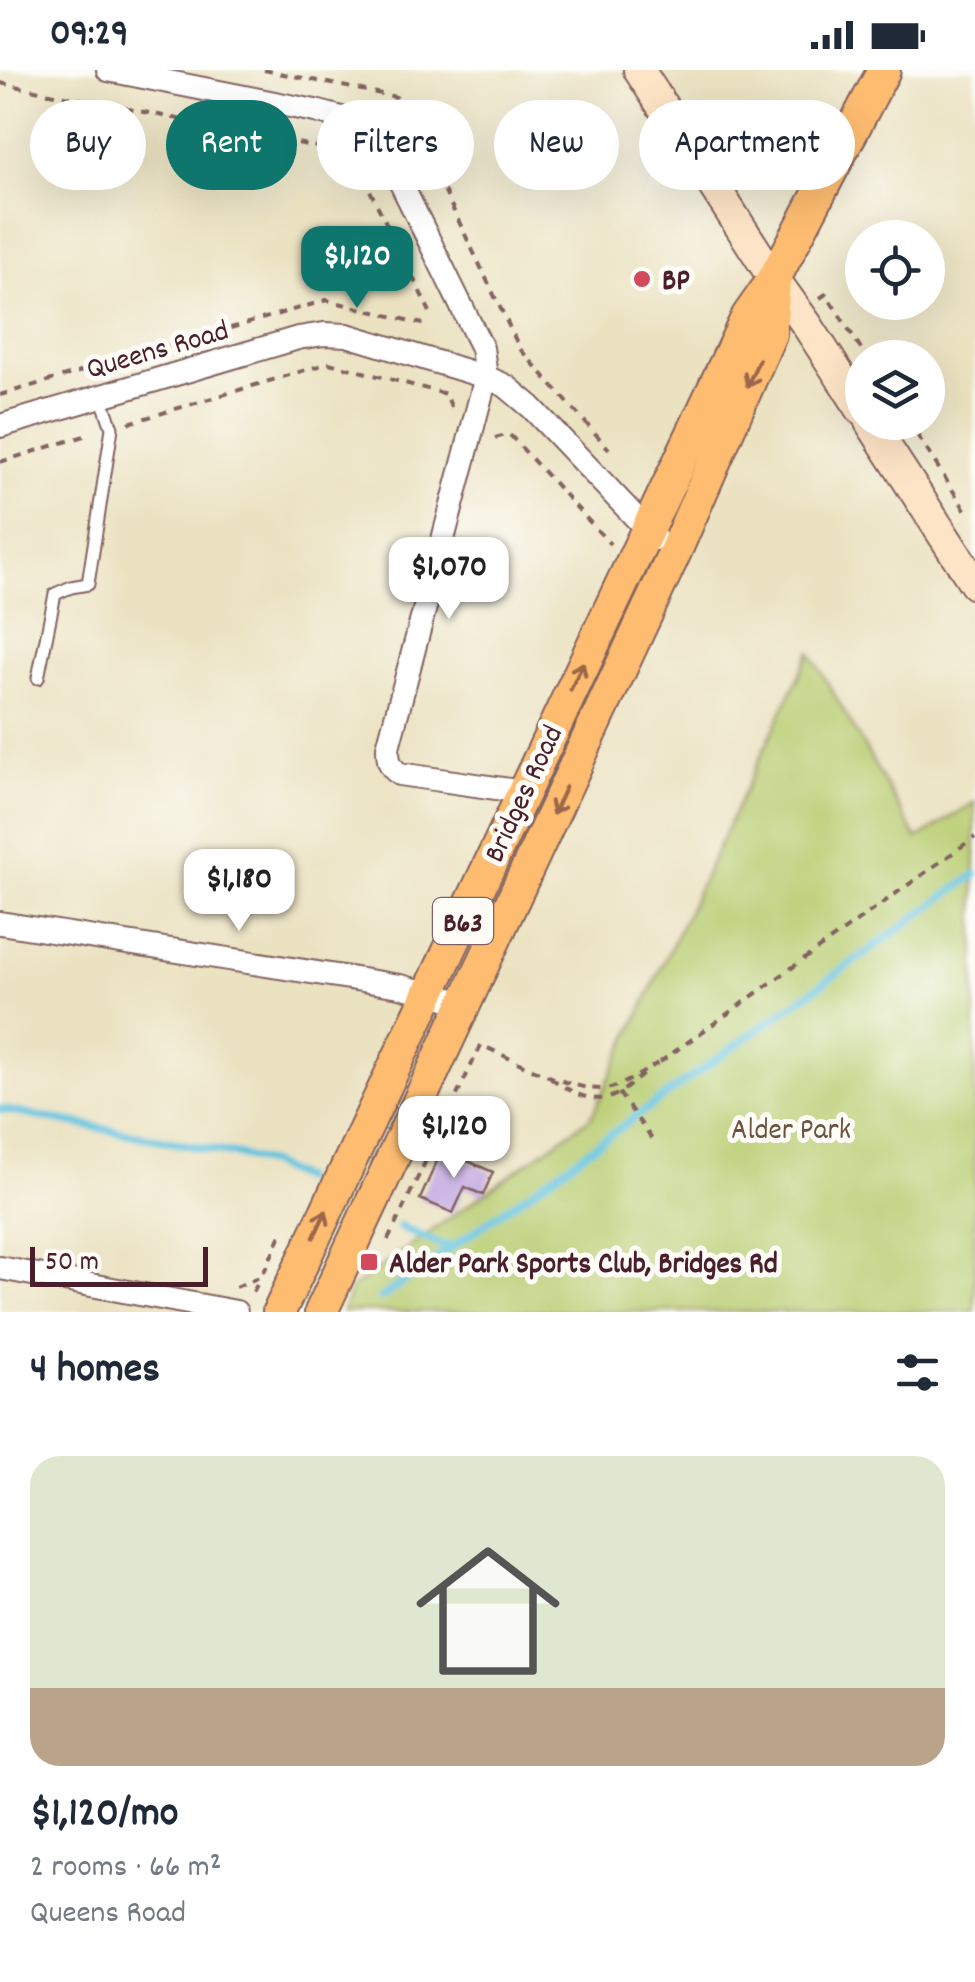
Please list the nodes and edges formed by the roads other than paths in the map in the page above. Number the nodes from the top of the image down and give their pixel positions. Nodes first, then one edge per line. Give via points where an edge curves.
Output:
1 (108, 70) edge
2 (639, 70) edge
3 (884, 70) edge
4 (774, 280) junction
5 (486, 377) junction
6 (845, 384) edge
7 (100, 396) junction
8 (0, 426) edge
9 (884, 440) edge
10 (645, 529) junction
11 (966, 549) edge
12 (674, 554) junction
13 (975, 584) edge
14 (38, 678) dead end
15 (523, 792) junction
16 (0, 923) edge
17 (430, 992) junction
18 (464, 1003) junction
19 (0, 1268) edge
20 (236, 1312) edge
21 (279, 1312) edge
22 (321, 1312) edge

1 - 5 street via 315,111 375,136 482,348
2 - 4 main road
3 - 4 main road, Bridges Road / B63
4 - 6 main road
4 - 10 main road, Bridges Road / B63 via 748,316
4 -> 12 main road, Bridges Road / B63 via 770,334
5 - 7 street, Queens Road via 324,334
5 - 10 street, Queens Road via 531,408
5 - 15 street via 388,760 399,774
7 - 8 street, Queens Road
7 - 14 lane via 112,428 88,584 55,594
9 - 11 main road
10 - 12 street, Queens Road
15 -> 10 main road, Bridges Road / B63
11 - 13 main road
12 -> 18 main road, Bridges Road / B63
15 - 17 main road, Bridges Road / B63
16 - 17 street
17 - 18 street
21 -> 17 main road, Bridges Road / B63
18 - 22 main road, Bridges Road / B63
19 - 20 street

